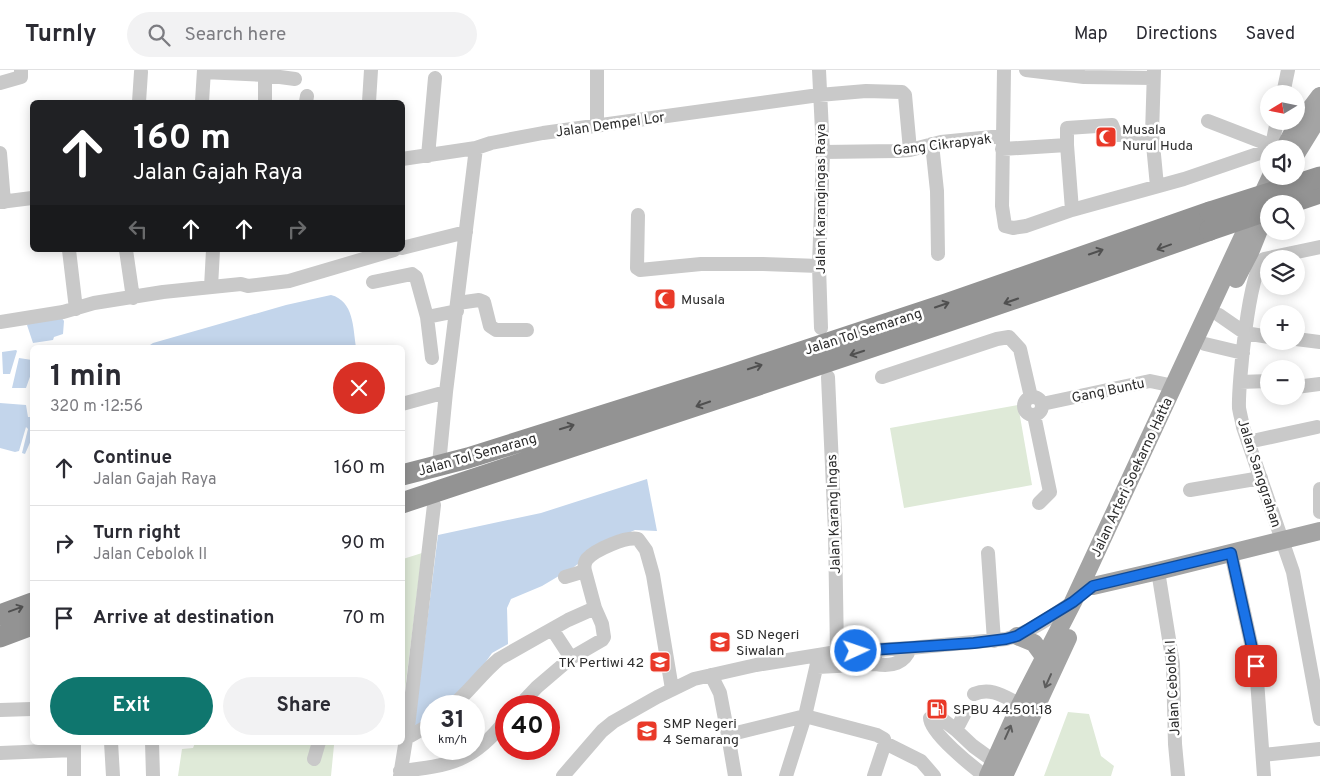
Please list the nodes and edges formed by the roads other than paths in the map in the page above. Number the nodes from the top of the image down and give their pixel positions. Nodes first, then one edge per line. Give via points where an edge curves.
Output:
1 (371, 70) edge
2 (597, 70) edge
3 (819, 70) edge
4 (1004, 70) edge
5 (1026, 70) edge
6 (1288, 70) edge
7 (204, 71) edge
8 (141, 72) dead end
9 (21, 74) edge
10 (1153, 74) edge
11 (265, 75) junction
12 (435, 78) dead end
13 (295, 79) dead end
14 (0, 83) edge
15 (1285, 85) edge
16 (819, 95) junction
17 (1320, 96) edge
18 (139, 100) edge
19 (202, 100) edge
20 (265, 100) edge
21 (368, 100) edge
22 (1320, 115) edge
23 (1208, 121) dead end
24 (596, 125) junction
25 (1152, 134) junction
26 (1260, 140) edge
27 (1285, 140) edge
28 (1305, 140) edge
29 (1002, 142) junction
30 (932, 144) junction
31 (1067, 145) junction
32 (476, 148) junction
33 (910, 150) junction
34 (823, 152) junction
35 (0, 153) edge
36 (1260, 153) edge
37 (428, 156) junction
38 (405, 160) edge
39 (1320, 177) edge
40 (1267, 185) edge
41 (1157, 186) junction
42 (1320, 193) edge
43 (30, 198) edge
44 (1305, 198) edge
45 (2, 202) edge
46 (1072, 210) junction
47 (1260, 212) edge
48 (638, 215) dead end
49 (1210, 221) junction
50 (1260, 227) edge
51 (465, 235) junction
52 (405, 247) edge
53 (1320, 247) edge
54 (69, 252) edge
55 (126, 252) edge
56 (212, 252) edge
57 (387, 252) edge
58 (938, 254) dead end
59 (819, 266) junction
60 (374, 282) dead end
61 (211, 287) junction
62 (133, 298) junction
63 (457, 307) junction
64 (76, 309) junction
65 (1219, 315) junction
66 (427, 317) junction
67 (0, 322) edge
68 (821, 328) dead end
69 (527, 330) dead end
70 (1245, 333) junction
71 (1260, 336) edge
72 (1305, 340) edge
73 (1320, 342) edge
74 (1206, 344) junction
75 (1243, 353) junction
76 (432, 358) dead end
77 (828, 377) dead end
78 (882, 377) dead end
79 (1260, 381) edge
80 (1240, 382) junction
81 (1320, 384) edge
82 (1174, 386) junction
83 (1305, 386) edge
84 (446, 392) junction
85 (405, 403) edge
86 (1036, 405) junction
87 (1317, 427) dead end
88 (1248, 442) junction
89 (439, 464) dead end
90 (405, 474) edge
91 (1261, 478) junction
92 (1320, 489) edge
93 (1190, 490) dead end
94 (405, 502) edge
95 (1039, 503) dead end
96 (434, 505) dead end
97 (1320, 512) edge
98 (1320, 531) edge
99 (1282, 540) junction
100 (988, 553) dead end
101 (1231, 553) junction
102 (585, 571) junction
103 (1158, 572) junction
104 (564, 577) dead end
105 (1093, 586) junction
106 (1073, 602) junction
107 (30, 604) edge
108 (595, 608) junction
109 (0, 615) edge
110 (30, 626) edge
111 (552, 629) junction
112 (1017, 636) junction
113 (0, 637) edge
114 (994, 641) junction
115 (910, 648) junction
116 (874, 650) junction
117 (837, 652) junction
118 (571, 658) junction
119 (1044, 658) junction
120 (818, 661) junction
121 (876, 664) junction
122 (712, 675) junction
123 (1317, 688) edge
124 (672, 689) junction
125 (974, 694) dead end
126 (465, 695) edge
127 (529, 695) edge
128 (1027, 708) junction
129 (30, 709) edge
130 (0, 710) edge
131 (966, 710) dead end
132 (805, 716) junction
133 (1320, 719) edge
134 (420, 727) edge
135 (956, 730) junction
136 (405, 731) edge
137 (495, 735) edge
138 (728, 735) junction
139 (885, 743) junction
140 (111, 745) edge
141 (152, 745) edge
142 (318, 745) edge
143 (403, 745) edge
144 (74, 746) edge
145 (1320, 750) edge
146 (0, 753) edge
147 (1263, 754) junction
148 (314, 759) dead end
149 (996, 772) edge
150 (400, 774) edge
151 (74, 776) edge
152 (113, 776) edge
153 (153, 776) edge
154 (563, 776) edge
155 (734, 776) edge
156 (786, 776) edge
157 (874, 776) edge
158 (934, 776) edge
159 (1178, 776) edge
160 (1264, 776) edge

1 - 21 street
2 - 24 street
3 - 16 street, Jalan Karangingas Raya
4 - 29 street
5 - 10 street via 1084,76
6 - 15 street
7 - 11 street
7 - 19 street
8 - 18 street
9 - 14 street
10 - 25 street
11 - 13 street
11 - 20 street
12 - 37 street
16 - 24 street, Jalan Dempel Lor
16 - 33 street, Jalan Dempel Lor via 902,92 905,95
16 - 34 street, Jalan Karangingas Raya
17 - 27 main road
22 - 28 main road
23 - 26 street
24 - 32 street, Jalan Dempel Lor
25 - 31 street via 1116,135 1112,125 1066,128
25 - 41 street
29 - 30 street, Gang Cikrapyak
29 - 31 street, Gang Cikrapyak
29 - 46 street via 1005,226 1026,226
30 - 33 street, Gang Cikrapyak
30 - 58 street
31 - 46 street
32 - 37 street, Jalan Dempel Lor
32 - 51 street
33 - 34 street, Gang Cikrapyak
34 - 59 street, Jalan Karangingas Raya
35 - 45 street
36 - 41 street
37 - 38 street, Jalan Dempel Lor
39 - 49 highway, Jalan Tol Semarang, bridge
40 - 82 main road, Jalan Arteri Soekarno Hatta
41 - 46 street
42 - 44 highway
43 - 45 street
47 - 49 highway, Jalan Tol Semarang, bridge
48 - 59 street via 637,268 640,270 701,264
90 -> 49 highway, Jalan Tol Semarang via 468,458
49 -> 94 highway, Jalan Tol Semarang via 968,316
50 - 65 main road, Jalan Arteri Soekarno Hatta
51 - 52 street
51 - 63 street
53 - 70 street, Jalan Sanggrahan via 1264,259 1260,263
54 - 64 street
55 - 62 street
56 - 61 street
57 - 61 street via 289,281
59 - 68 street, Jalan Karangingas Raya
60 - 66 street via 415,275
61 - 62 street
62 - 64 street
63 - 66 street
63 - 69 street via 479,300 484,302 490,326 496,330
63 - 84 street
64 - 67 street
65 - 70 street
65 - 74 main road, Jalan Arteri Soekarno Hatta
66 - 76 street
70 - 71 street
70 - 75 street, Jalan Sanggrahan
72 - 73 street
74 - 75 street
74 - 105 main road, Jalan Arteri Soekarno Hatta
75 - 80 street, Jalan Sanggrahan
77 - 117 street, Jalan Karang Ingas
78 - 86 street via 997,338 1009,337 1020,348
79 - 80 street
80 - 88 street, Jalan Sanggrahan via 1239,407
81 - 83 street
82 - 86 street, Gang Buntu via 1150,381
82 - 106 main road, Jalan Arteri Soekarno Hatta
84 - 85 street
84 - 89 street
86 - 95 street via 1050,492
87 - 88 street
88 - 91 street, Jalan Sanggrahan
91 - 93 street
91 - 99 street, Jalan Sanggrahan
92 - 97 street
96 - 136 street
98 - 99 main road
99 - 101 main road
99 - 123 street, Jalan Sanggrahan via 1296,582
100 - 114 street
101 - 103 main road
101 - 147 street via 1256,666
102 - 104 street
102 - 108 street
102 - 124 street via 587,559 609,546 630,538 642,543 653,574
103 - 105 main road
103 - 159 street, Jalan Cebolok I via 1173,664
105 - 106 street
105 -> 128 main road, Jalan Arteri Soekarno Hatta via 1059,657
106 - 112 street
106 - 119 main road, Jalan Arteri Soekarno Hatta
109 -> 107 highway
108 - 111 street
108 - 118 street via 604,637
110 - 113 highway
111 - 118 street
111 - 126 street via 491,666
112 - 114 street
112 - 119 main road via 1034,643
114 - 115 street
115 - 116 street
115 - 121 street via 902,662
116 - 117 street
116 - 121 street
117 - 120 street
118 - 127 street
119 - 128 main road, Jalan Arteri Soekarno Hatta
120 - 121 street
120 - 122 street via 756,664
120 - 132 street
122 - 124 street
122 - 138 street via 720,693
123 - 133 street, Jalan Sanggrahan
124 - 154 street via 613,722
125 - 128 street via 989,690
128 - 149 main road, Jalan Arteri Soekarno Hatta
129 - 130 street
131 - 135 street
132 - 138 street
132 - 139 street via 877,735
132 - 156 street
134 - 136 street
135 - 149 street
135 - 149 street via 938,716 930,718 936,732 966,762
137 - 150 street via 470,755 447,764
138 - 155 street
139 - 157 street
139 - 158 street via 921,761
140 - 152 street
141 - 153 street
142 - 148 street
143 - 150 street
144 - 146 street
144 - 151 street
145 - 147 street
147 - 160 street

